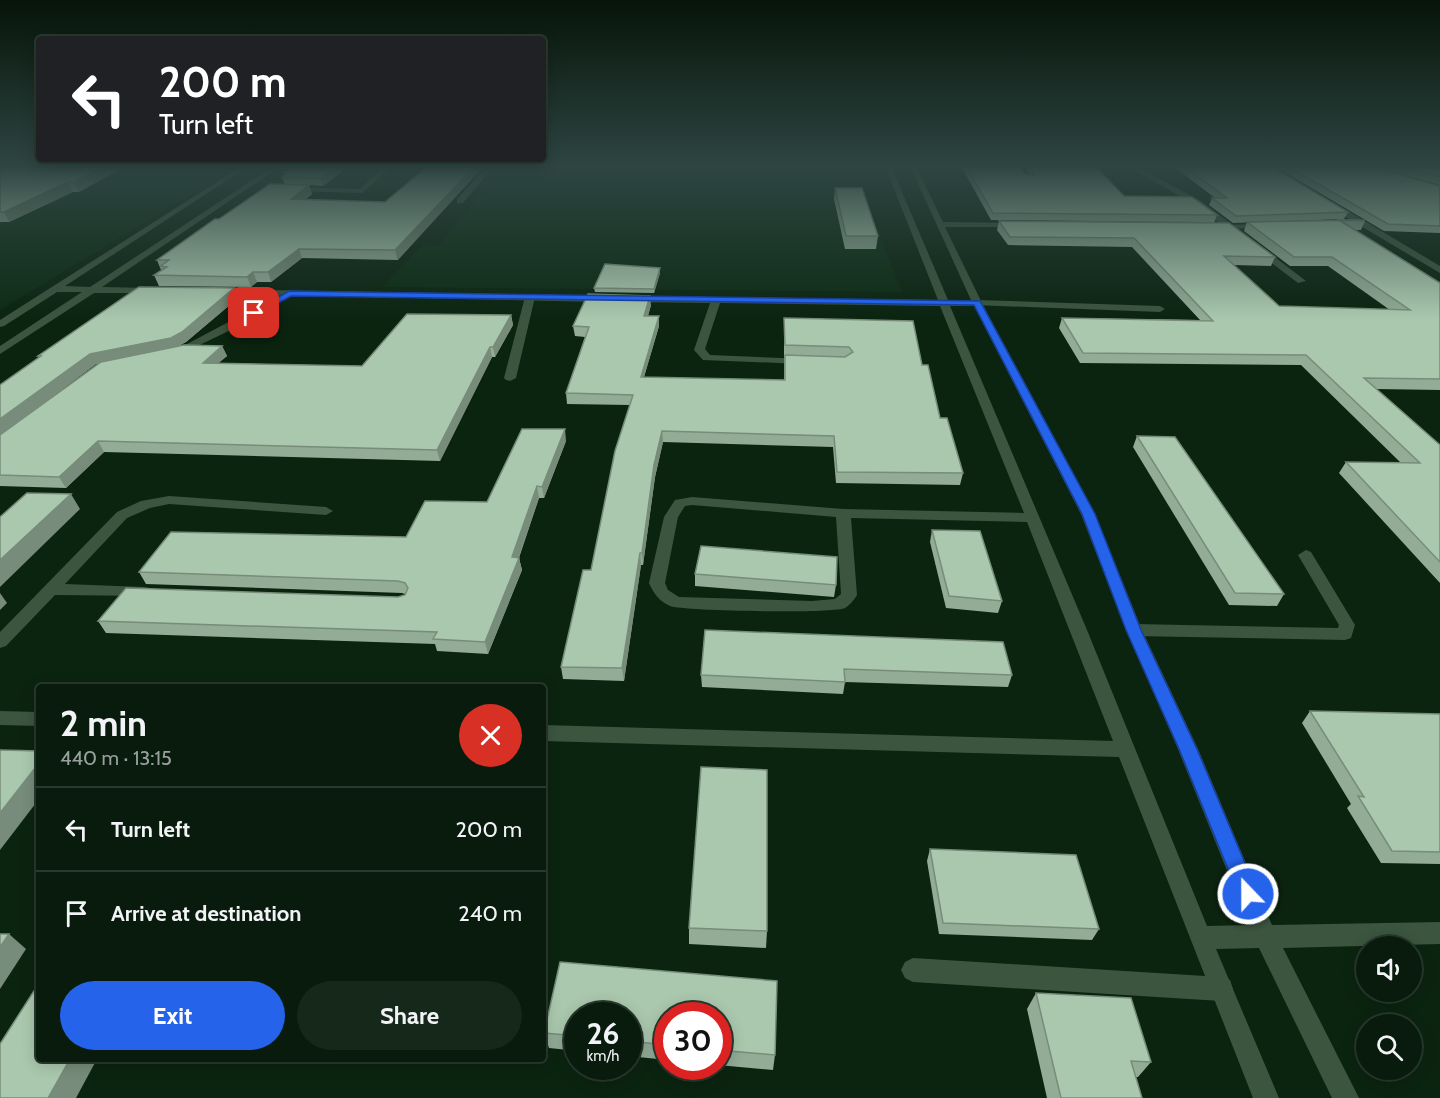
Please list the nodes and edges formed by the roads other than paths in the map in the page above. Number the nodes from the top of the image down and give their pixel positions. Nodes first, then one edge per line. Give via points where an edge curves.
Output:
1 (167, 217) edge
2 (201, 217) edge
3 (909, 217) edge
4 (936, 217) edge
5 (1218, 217) edge
6 (1352, 217) edge
7 (1362, 223) junction
8 (939, 224) junction
9 (1338, 224) edge
10 (1021, 225) edge
11 (1279, 226) edge
12 (1209, 227) edge
13 (1232, 227) junction
14 (1440, 270) edge
15 (1301, 281) dead end
16 (56, 289) junction
17 (90, 291) junction
18 (160, 292) edge
19 (207, 292) edge
20 (289, 293) junction
21 (530, 297) junction
22 (611, 299) edge
23 (623, 299) edge
24 (716, 301) junction
25 (945, 303) junction
26 (977, 303) junction
27 (1160, 309) dead end
28 (0, 324) edge
29 (0, 351) edge
30 (159, 355) edge
31 (809, 361) edge
32 (510, 378) dead end
33 (326, 511) dead end
34 (843, 513) junction
35 (1032, 518) junction
36 (1306, 555) dead end
37 (51, 589) junction
38 (156, 592) edge
39 (1134, 630) junction
40 (0, 642) edge
41 (0, 718) edge
42 (36, 719) edge
43 (546, 733) edge
44 (1126, 749) junction
45 (1440, 933) edge
46 (1265, 936) junction
47 (1200, 938) junction
48 (913, 970) dead end
49 (1221, 989) junction
50 (1266, 1098) edge
51 (1346, 1098) edge

1 - 16 street
2 - 17 street
3 - 25 street
4 - 8 street
5 - 13 street
6 - 7 street
7 - 9 street
7 - 14 street
8 - 10 street
8 - 26 street
11 - 13 street
12 - 13 street
13 - 15 street
16 - 17 street
16 - 28 street
17 - 18 street
17 - 29 street
19 - 20 street
20 - 21 street
20 - 30 street via 179,353
21 - 22 street
21 - 32 street
23 - 24 street
24 - 25 street
24 - 31 street via 699,350 707,358
25 - 26 street
25 - 35 street
26 - 27 street
26 - 39 street via 1088,514
33 - 37 street via 169,500 146,504 122,515
34 - 34 street via 680,503 671,517 657,583 661,593 676,602 812,607 840,604 849,595
34 - 35 street
35 - 44 street
36 - 39 street via 1347,625 1345,634
37 - 38 street
37 - 40 street
39 - 46 street
41 - 42 street
43 - 44 street
44 - 47 street
45 - 46 street
46 - 47 street
46 - 51 street
47 - 49 street
48 - 49 street
49 - 50 street

